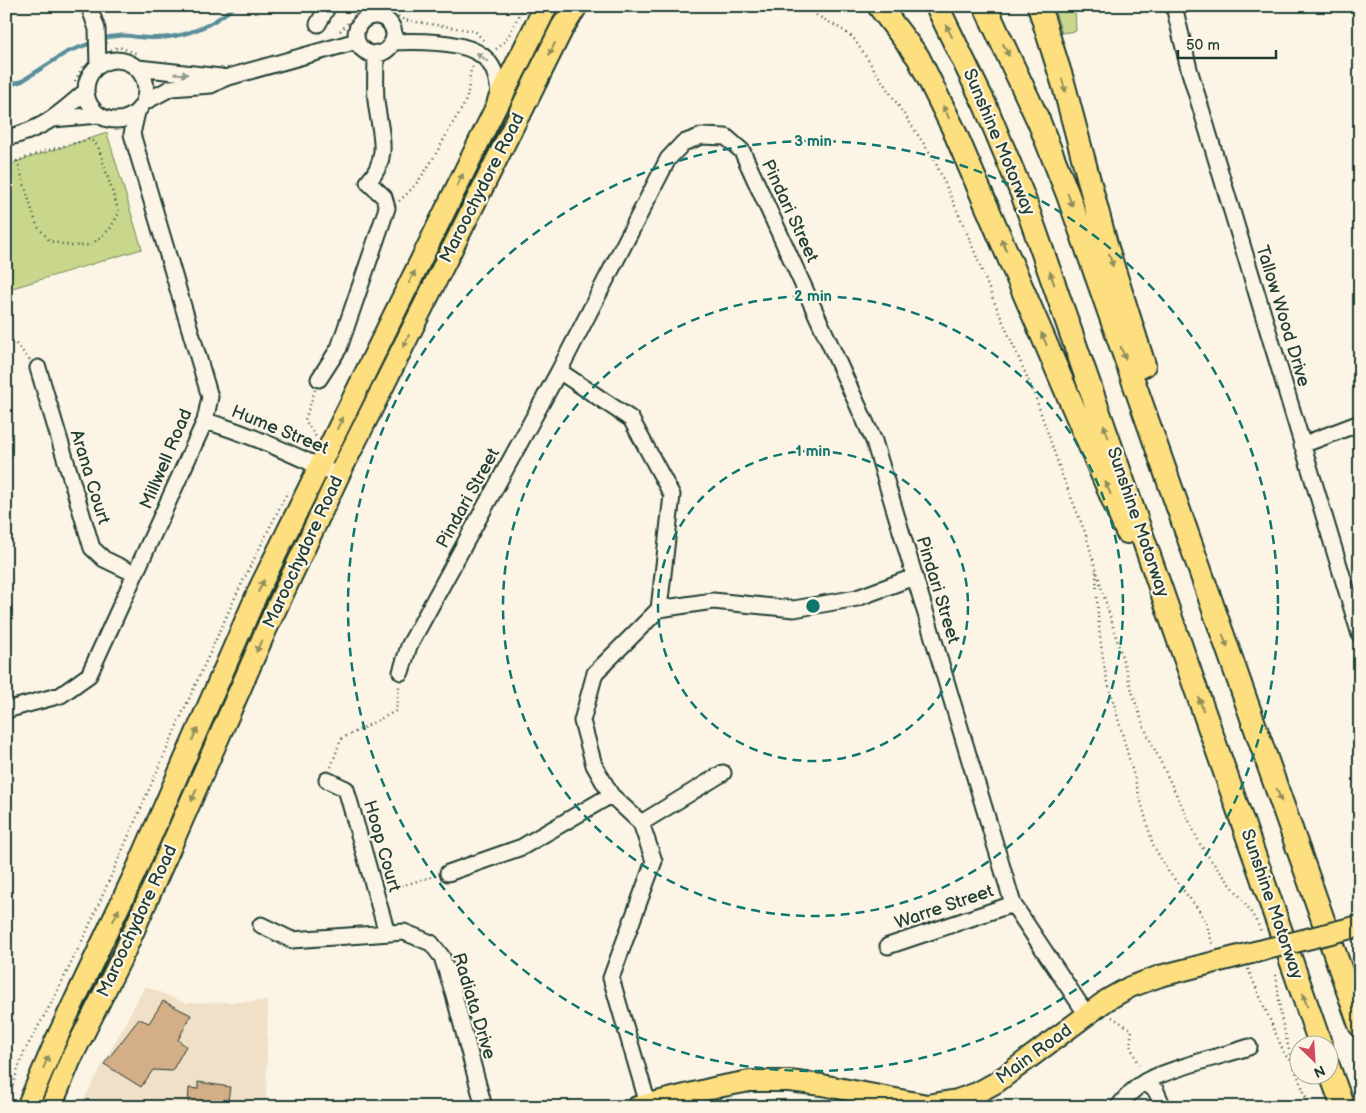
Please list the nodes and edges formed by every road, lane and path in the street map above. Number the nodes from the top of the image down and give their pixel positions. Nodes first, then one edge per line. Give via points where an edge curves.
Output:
1 (328, 6) edge
2 (381, 6) edge
3 (523, 6) edge
4 (546, 6) edge
5 (576, 6) edge
6 (804, 6) edge
7 (879, 6) edge
8 (936, 6) edge
9 (985, 6) edge
10 (1039, 6) edge
11 (1174, 6) edge
12 (90, 8) edge
13 (318, 24) dead end
14 (357, 41) junction
15 (392, 42) junction
16 (110, 48) junction
17 (483, 50) junction
18 (376, 53) junction
19 (138, 68) junction
20 (225, 78) junction
21 (86, 91) junction
22 (498, 101) junction
23 (140, 108) junction
24 (521, 111) joint
25 (99, 115) junction
26 (53, 119) junction
27 (114, 120) junction
28 (132, 134) junction
29 (6, 138) edge
30 (6, 161) edge
31 (17, 161) junction
32 (386, 212) junction
33 (6, 327) edge
34 (38, 368) joint
35 (559, 371) junction
36 (319, 379) joint
37 (205, 421) junction
38 (1360, 423) edge
39 (316, 438) dead end
40 (1302, 445) junction
41 (319, 466) junction
42 (339, 475) junction
43 (288, 489) dead end
44 (1096, 568) junction
45 (135, 574) junction
46 (1157, 576) junction
47 (914, 577) junction
48 (1209, 595) junction
49 (659, 609) junction
50 (1360, 636) edge
51 (401, 672) joint
52 (6, 710) edge
53 (723, 773) dead end
54 (327, 780) joint
55 (611, 795) junction
56 (641, 823) junction
57 (448, 873) joint
58 (376, 894) junction
59 (1013, 904) junction
60 (260, 925) dead end
61 (1359, 926) edge
62 (387, 933) junction
63 (888, 946) dead end
64 (1214, 947) dead end
65 (1255, 953) junction
66 (1274, 970) dead end
67 (1117, 1012) dead end
68 (1087, 1015) junction
69 (1112, 1017) junction
70 (1106, 1021) dead end
71 (1360, 1025) edge
72 (1318, 1036) edge
73 (1288, 1046) edge
74 (1249, 1047) dead end
75 (1288, 1058) edge
76 (1145, 1082) junction
77 (1302, 1086) edge
78 (1335, 1086) edge
79 (56, 1103) edge
80 (6, 1104) edge
81 (643, 1105) edge
82 (927, 1106) edge
83 (27, 1107) edge
84 (484, 1107) edge
85 (1118, 1107) edge
86 (1163, 1107) edge
87 (1310, 1107) edge
88 (1343, 1107) edge

1 - 13 street
2 - 17 path via 404,20 474,31 481,37
3 - 17 path via 499,48
4 - 22 highway, Maroochydore Road
5 -> 24 highway, Maroochydore Road
6 - 44 path via 854,38 934,159 1034,393
46 -> 7 highway via 1134,550 937,93 918,57
46 -> 8 highway, Sunshine Motorway via 1023,196 985,105
9 -> 48 highway via 1036,114 1068,195
10 -> 48 highway via 1112,266 1209,561
11 - 40 street, Tallow Wood Drive via 1189,69
12 - 16 street via 97,29
14 - 15 street via 359,25 367,18 378,16 391,26
14 - 18 street via 365,50
14 - 20 street
15 - 17 street via 415,41
15 - 18 street via 386,50
16 - 19 street
16 - 21 street via 90,74
22 -> 17 street via 493,70
17 - 32 path via 471,71 466,100 426,170 408,193
18 - 32 street via 376,99 383,153 368,182 384,197
19 -> 20 street
19 - 23 street via 146,85
20 - 23 street via 211,85 171,88
21 - 25 street via 91,107
21 - 26 street
41 -> 22 main road, Maroochydore Road
23 - 27 street via 126,118
23 - 28 street, Millwell Road
24 -> 42 main road, Maroochydore Road
25 - 26 street
25 - 27 street
26 - 29 street via 31,131
27 - 28 street
28 - 37 street, Millwell Road via 210,397
30 - 31 path
31 - 31 path via 90,139 98,146 119,213 110,229 91,245 71,246 50,241 37,226
32 - 36 street via 338,348
33 - 34 path via 9,336
34 - 45 street, Arana Court via 92,548 104,560
35 - 47 street, Pindari Street via 668,159 683,143 702,136 726,137 742,151 874,441
35 - 49 street via 632,419 672,495
35 - 51 street, Pindari Street via 409,646
36 - 39 path via 305,420
37 - 41 street, Hume Street
37 - 45 street, Millwell Road
38 - 40 street
40 - 50 street, Tallow Wood Drive
41 - 42 street, Hume Street
83 -> 41 main road, Maroochydore Road via 135,873 240,631
42 -> 79 main road, Maroochydore Road via 267,628 124,953 85,1030
43 - 80 path via 194,686 86,933 24,1052
44 - 64 path via 1104,666 1153,845 1168,871 1199,910
44 - 65 path via 1144,727 1200,844 1256,920
45 - 52 street, Millwell Road via 89,675 61,694
72 -> 46 highway, Sunshine Motorway
47 - 49 street via 857,598 794,609 713,601
47 - 59 street, Pindari Street
48 -> 71 highway
49 - 55 street via 595,673 582,721 594,765
51 - 54 path via 396,711 341,739
53 - 56 street
54 - 58 street, Hoop Court via 346,789
55 - 56 street
55 - 57 street via 522,847
56 - 81 street via 654,861 611,978
57 - 58 path
58 - 62 street, Hoop Court
59 - 63 street, Warre Street
59 - 68 street, Pindari Street
60 - 62 street, Radiata Drive via 292,940
61 - 65 main road, Main Road, bridge
62 - 84 street, Radiata Drive via 404,932 430,943 442,957
65 - 68 main road, Main Road via 1160,976 1130,987
65 - 75 path
66 - 73 path
67 - 69 path
68 - 82 main road, Main Road via 997,1082 957,1100
69 - 70 path
69 - 76 path via 1132,1030 1130,1045
74 - 76 street
76 - 85 street
76 - 86 street via 1156,1091
77 - 87 path
78 - 88 highway
81 - 82 main road, Main Road via 750,1081 789,1081

